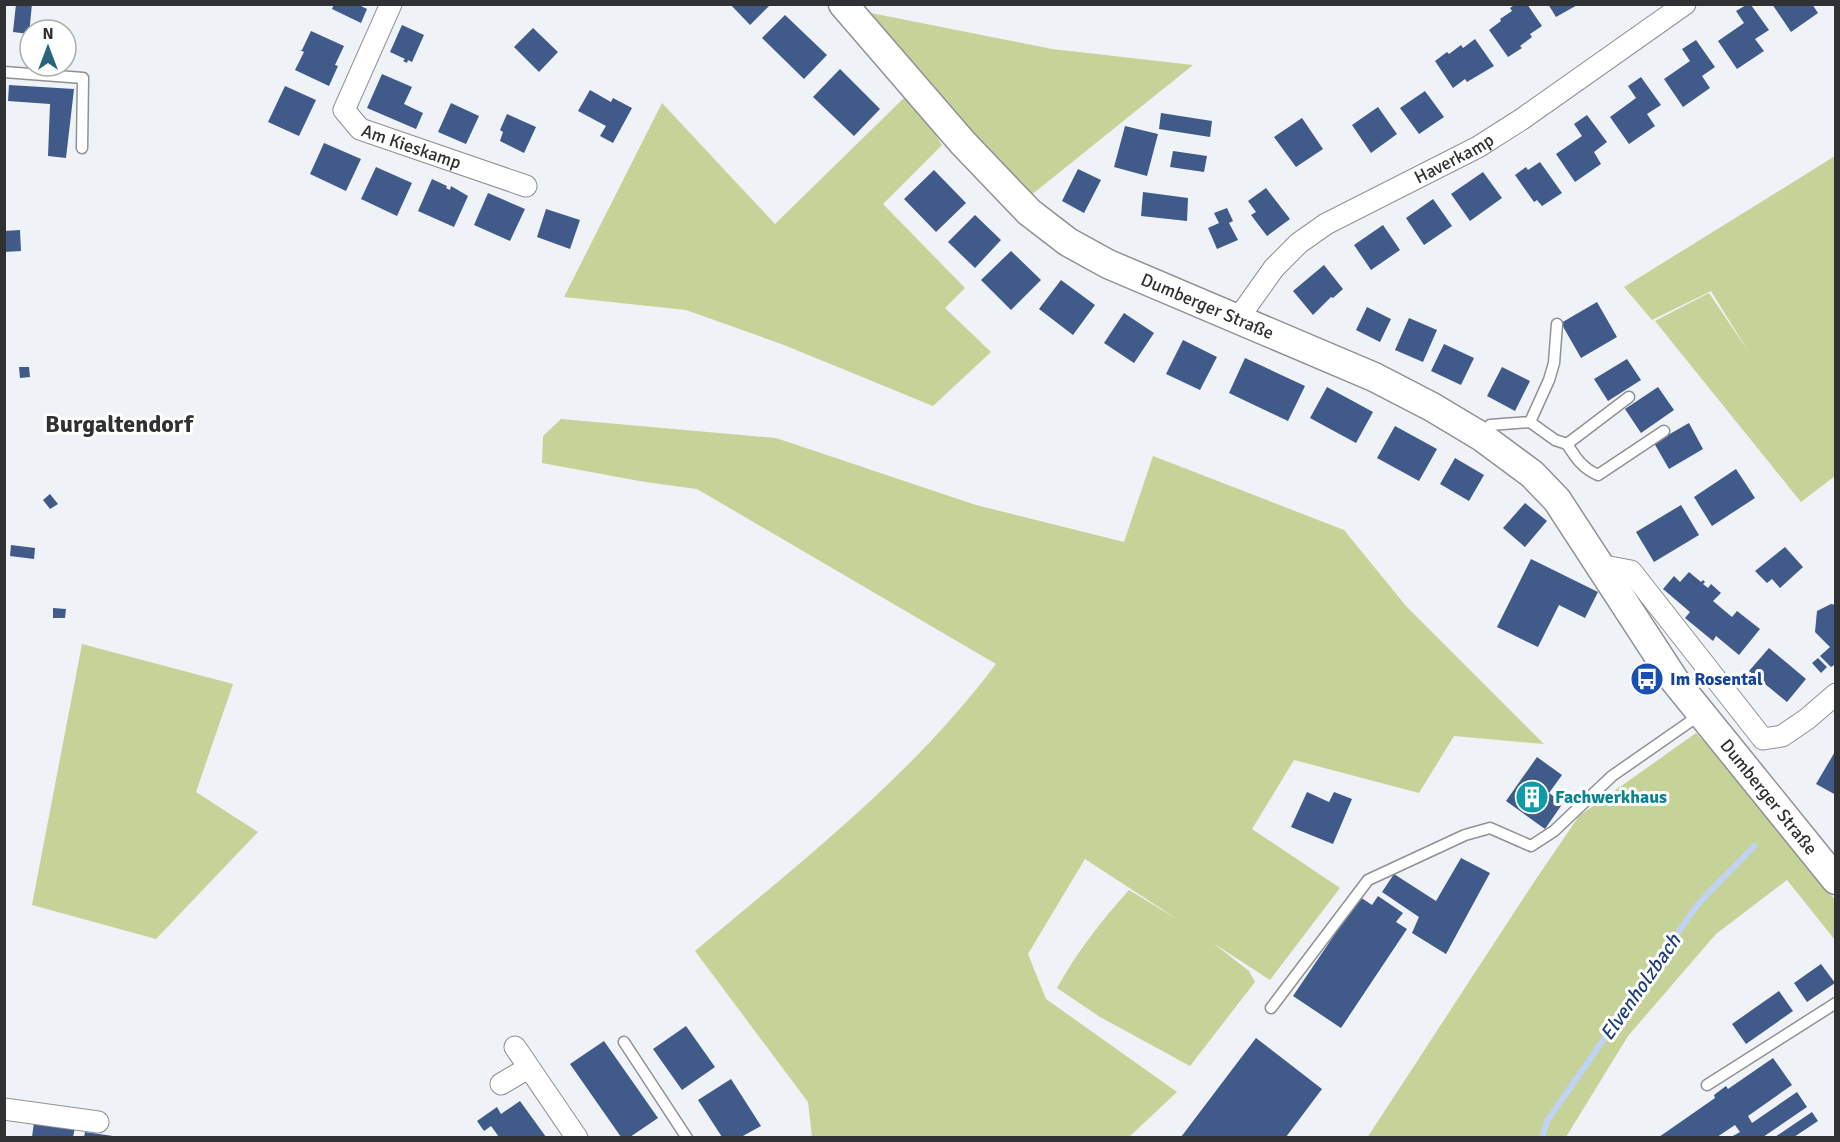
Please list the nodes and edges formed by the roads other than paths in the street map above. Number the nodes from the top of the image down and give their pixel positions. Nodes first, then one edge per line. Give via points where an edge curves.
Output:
1 (391, 4) edge
2 (1685, 4) edge
3 (848, 7) edge
4 (4, 72) edge
5 (82, 148) dead end
6 (526, 186) dead end
7 (1237, 320) junction
8 (1557, 324) dead end
9 (1629, 397) dead end
10 (1530, 422) junction
11 (1664, 431) dead end
12 (1482, 437) junction
13 (1567, 444) junction
14 (1599, 565) junction
15 (1836, 694) edge
16 (1701, 714) junction
17 (1836, 880) edge
18 (1836, 1003) edge
19 (1271, 1008) dead end
20 (624, 1042) dead end
21 (515, 1047) dead end
22 (528, 1068) junction
23 (501, 1084) dead end
24 (1707, 1085) dead end
25 (4, 1109) edge
26 (98, 1122) dead end
27 (577, 1137) edge
28 (687, 1137) edge

1 - 6 street, Am Kieskamp via 344,110 360,129
2 - 7 street, Haverkamp via 1478,147 1326,224 1299,243 1274,268
3 - 7 main road, Dumberger Straße via 963,143 1029,212 1068,242 1108,264
4 - 5 lane via 83,78
7 - 12 main road, Dumberger Straße via 1374,376
8 - 10 lane via 1552,371
9 - 13 lane
10 - 12 lane via 1490,425
10 - 13 lane
11 - 13 lane via 1598,474 1587,470
12 - 14 main road, Dumberger Straße via 1532,474 1557,500
14 - 15 street, Dumberger Straße via 1631,571 1763,739 1782,736
14 - 16 main road, Dumberger Straße
16 - 17 main road, Dumberger Straße
16 - 19 lane via 1612,776 1554,831 1531,846 1490,828 1368,880
18 - 24 lane
20 - 28 lane
21 - 22 street
22 - 23 street
22 - 27 street
25 - 26 street

